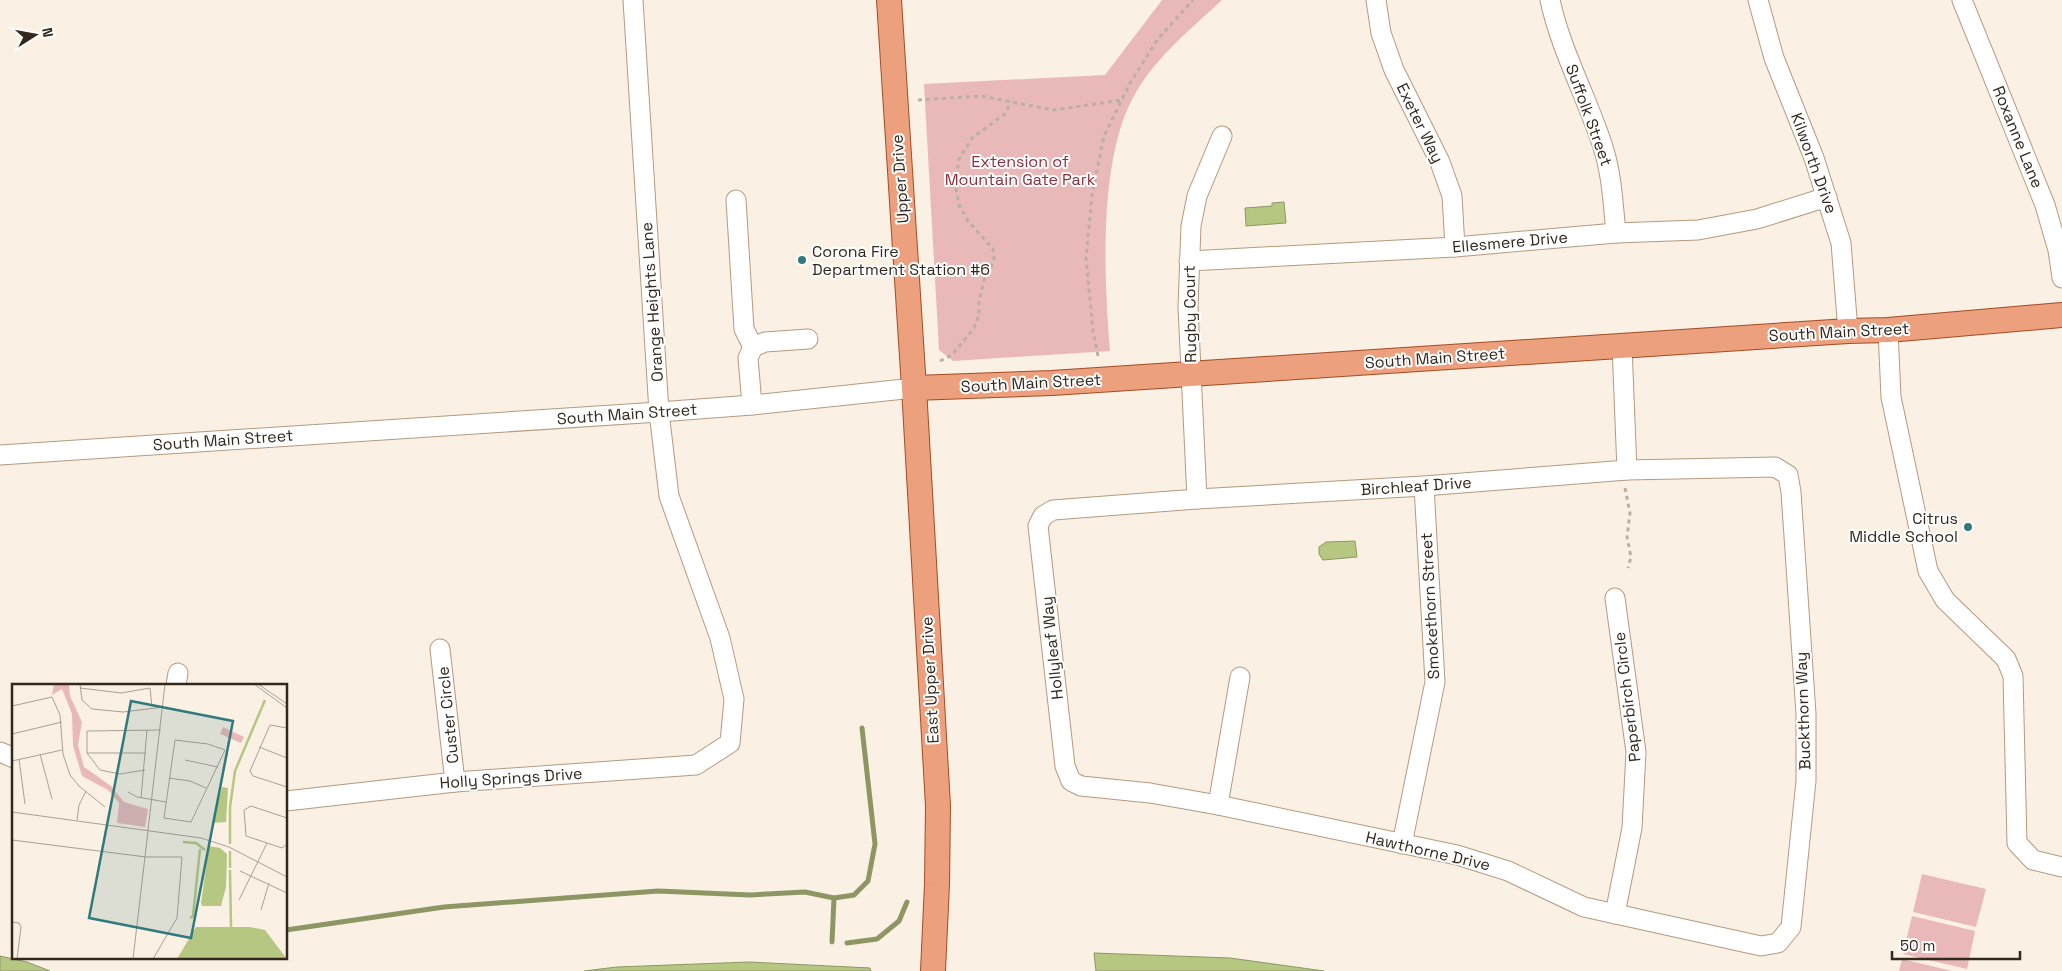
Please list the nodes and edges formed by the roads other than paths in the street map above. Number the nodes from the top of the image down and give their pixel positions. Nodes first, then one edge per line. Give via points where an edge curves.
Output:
1 (633, 0) edge
2 (889, 0) edge
3 (1376, 0) edge
4 (1550, 0) edge
5 (1758, 0) edge
6 (1962, 0) edge
7 (1222, 136) dead end
8 (1827, 197) junction
9 (736, 200) dead end
10 (2054, 202) edge
11 (1616, 234) junction
12 (1455, 247) junction
13 (1189, 261) junction
14 (2062, 278) edge
15 (2062, 315) edge
16 (1888, 330) junction
17 (1848, 331) junction
18 (808, 339) dead end
19 (1622, 346) junction
20 (753, 347) junction
21 (1191, 374) junction
22 (914, 388) junction
23 (752, 405) junction
24 (659, 412) junction
25 (0, 455) edge
26 (1788, 475) joint
27 (1626, 479) junction
28 (1424, 486) junction
29 (1197, 499) junction
30 (1043, 516) joint
31 (1615, 598) dead end
32 (440, 649) dead end
33 (1240, 677) dead end
34 (730, 743) joint
35 (0, 752) edge
36 (12, 757) edge
37 (1071, 781) joint
38 (455, 782) junction
39 (288, 801) edge
40 (1218, 805) junction
41 (1402, 844) junction
42 (2062, 867) edge
43 (1615, 914) junction
44 (1778, 943) joint
45 (933, 971) edge

1 - 24 street, Orange Heights Lane
2 - 22 main road, Upper Drive
3 - 12 street, Exeter Way via 1381,33 1394,70 1440,162 1452,196
4 - 11 street, Suffolk Street via 1555,24 1603,147
5 - 8 street, Kilworth Drive via 1774,58
6 - 10 street, Roxanne Lane
7 - 13 street, Rugby Court via 1197,196
8 - 11 street, Ellesmere Drive via 1757,219 1698,230
8 - 17 street, Kilworth Drive via 1841,242
9 - 20 street via 744,329
10 - 14 street, Roxanne Lane
11 - 12 street, Ellesmere Drive
12 - 13 street, Ellesmere Drive
13 - 21 street, Rugby Court
15 - 16 main road, South Main Street
16 - 17 main road, South Main Street
16 - 42 street via 1891,397 1928,571 1945,600 2006,659 2013,676 2016,843 2033,860
17 - 19 main road, South Main Street
18 - 20 street via 765,342
19 - 21 main road, South Main Street
19 - 27 street
20 - 23 street via 748,358
21 - 22 main road, South Main Street
21 - 29 street, Rugby Court
22 - 23 street, South Main Street
22 - 45 main road, East Upper Drive via 938,806
23 - 24 street, South Main Street
24 - 25 street, South Main Street
24 - 34 street, Orange Heights Lane via 669,496 720,638 734,699
26 - 27 street, Birchleaf Drive via 1775,467
26 - 44 street, Buckthorn Way via 1806,714 1806,781 1791,927
27 - 28 street, Birchleaf Drive
28 - 29 street, Birchleaf Drive
28 - 41 street, Smokethorn Street via 1435,682
29 - 30 street, Birchleaf Drive via 1053,510
30 - 37 street, Hollyleaf Way via 1038,526 1065,766
31 - 43 street, Paperbirch Circle via 1636,752 1632,828
32 - 38 street, Custer Circle
33 - 40 street
34 - 38 street, Holly Springs Drive via 696,765
35 - 36 street
37 - 40 street, Hawthorne Drive via 1081,786 1150,793
38 - 39 street, Holly Springs Drive
40 - 41 street, Hawthorne Drive
41 - 43 street, Hawthorne Drive via 1508,871 1584,907
43 - 44 street, Hawthorne Drive via 1761,946

